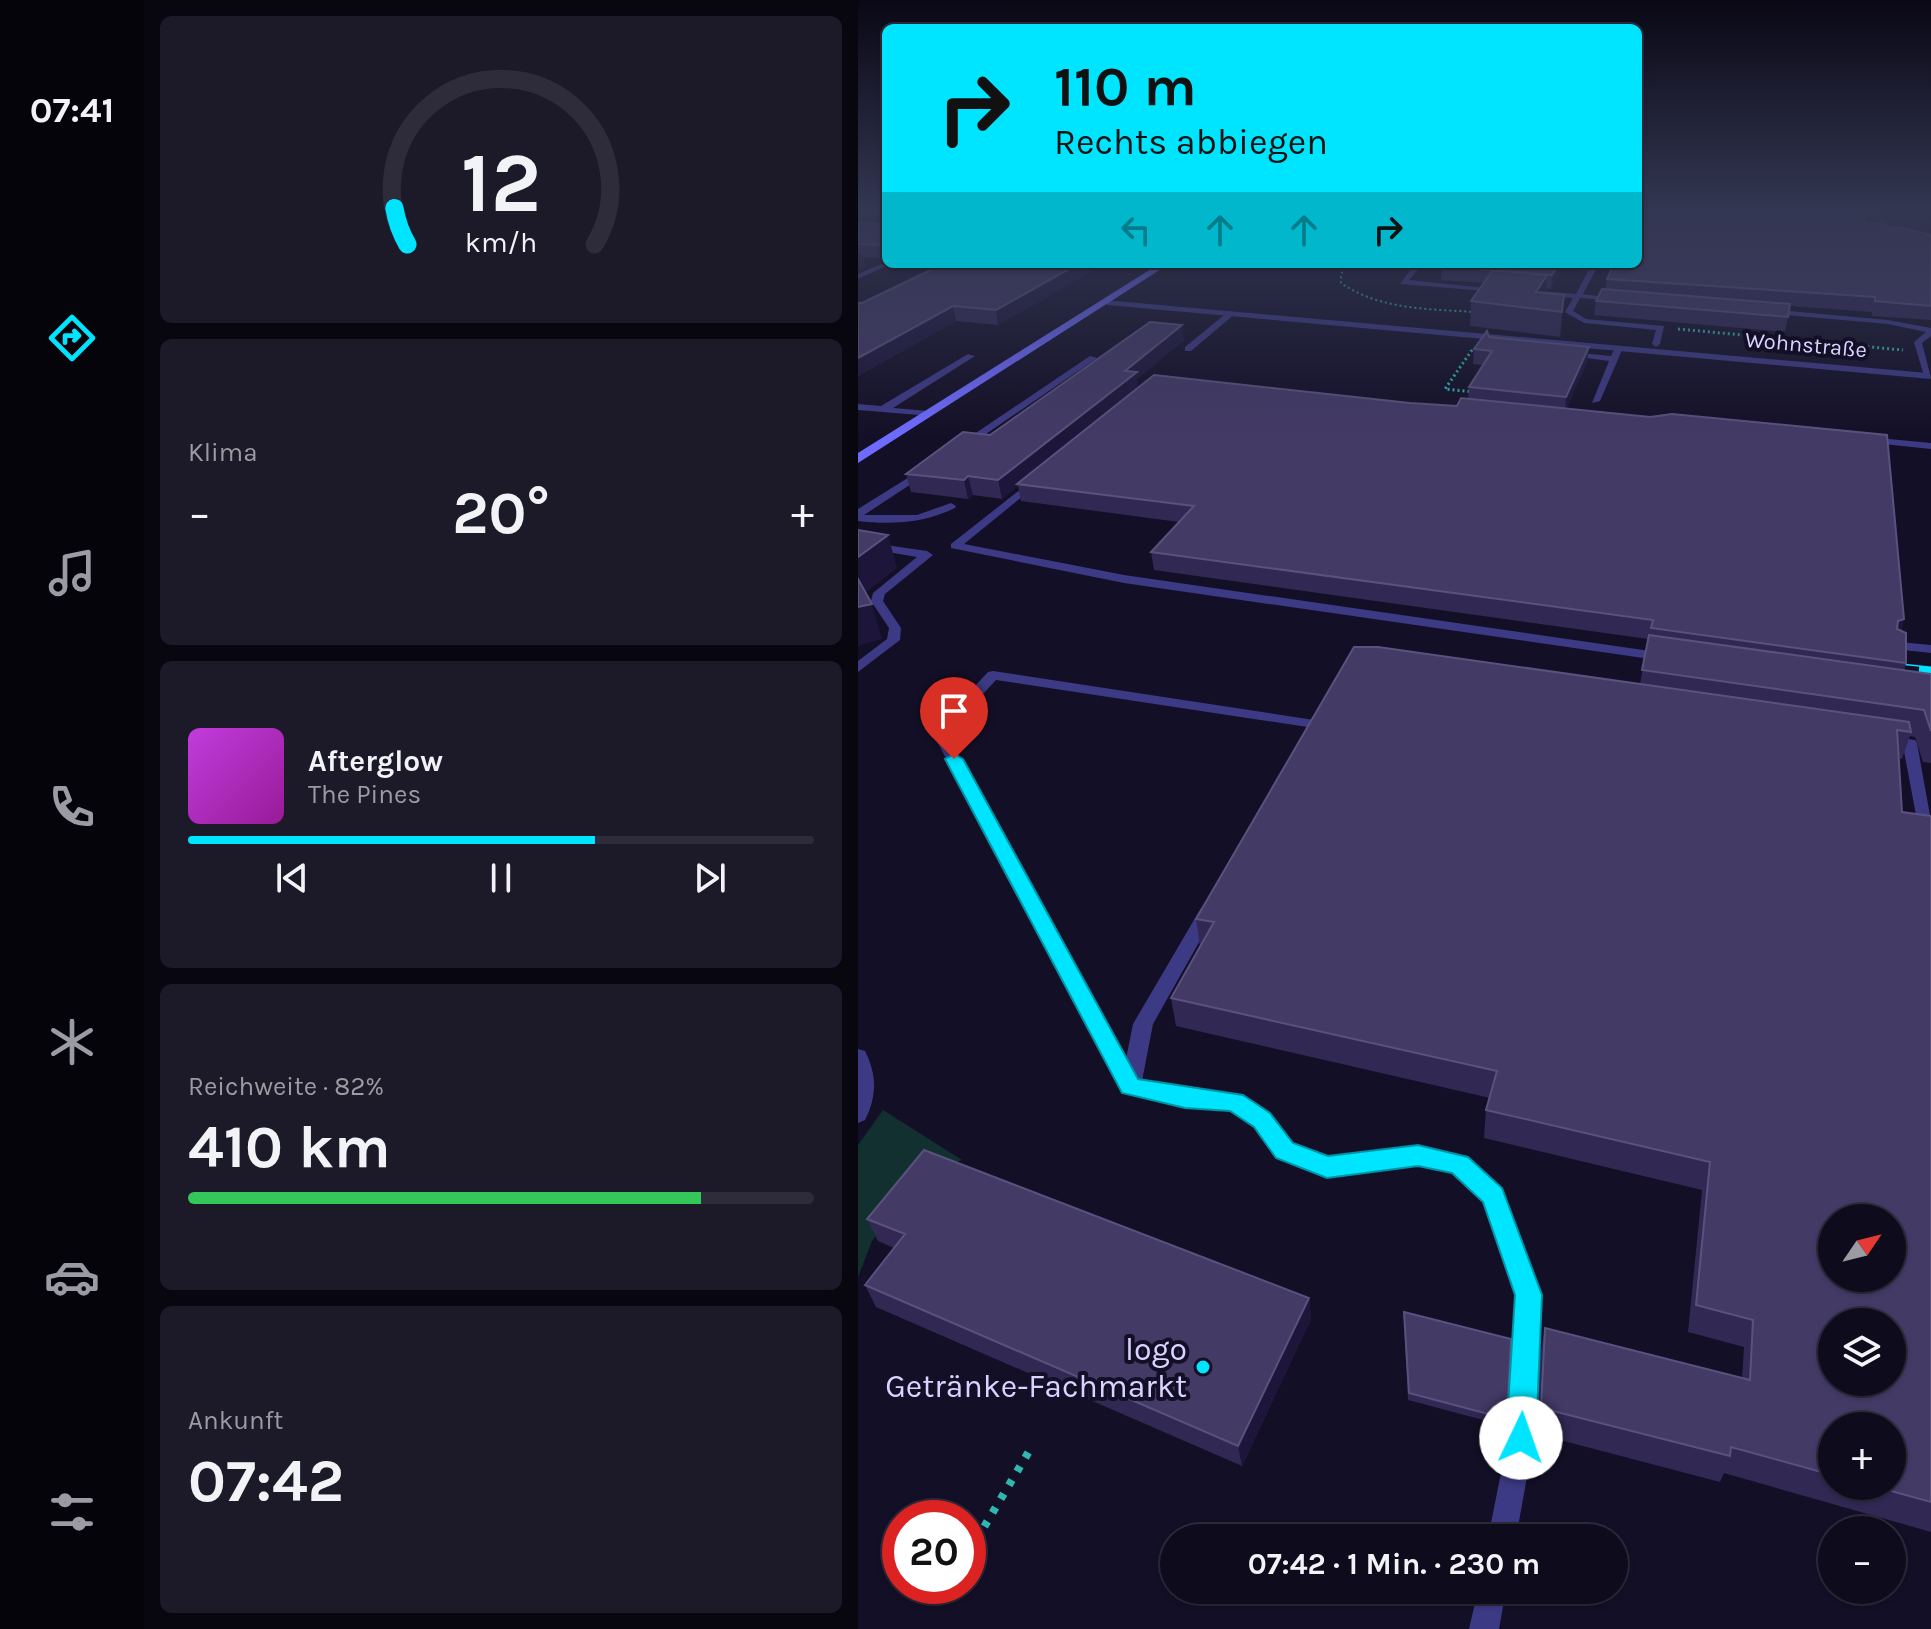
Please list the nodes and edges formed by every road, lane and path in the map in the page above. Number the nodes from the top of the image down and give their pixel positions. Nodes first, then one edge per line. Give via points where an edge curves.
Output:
1 (1131, 286) edge
2 (1345, 286) edge
3 (1455, 286) edge
4 (1583, 286) edge
5 (1507, 290) edge
6 (1522, 291) edge
7 (1578, 296) junction
8 (1624, 299) edge
9 (1107, 302) junction
10 (1761, 310) edge
11 (1232, 313) junction
12 (1488, 313) edge
13 (1661, 328) junction
14 (1931, 331) edge
15 (1481, 336) junction
16 (1656, 344) dead end
17 (1492, 347) edge
18 (1188, 349) dead end
19 (1919, 351) junction
20 (1617, 354) junction
21 (971, 356) dead end
22 (1093, 358) edge
23 (1928, 376) joint
24 (1475, 392) edge
25 (1595, 401) dead end
26 (858, 407) edge
27 (882, 410) junction
28 (929, 414) junction
29 (1861, 439) edge
30 (1931, 446) edge
31 (949, 454) edge
32 (858, 459) edge
33 (936, 462) edge
34 (1042, 475) edge
35 (951, 506) dead end
36 (858, 516) edge
37 (858, 544) edge
38 (1899, 646) edge
39 (1931, 649) edge
40 (1678, 659) edge
41 (858, 668) edge
42 (1314, 725) edge
43 (1863, 736) edge
44 (1931, 816) edge
45 (1213, 901) edge
46 (858, 1057) edge
47 (1131, 1087) junction
48 (858, 1114) edge
49 (1031, 1448) dead end
50 (986, 1524) edge
51 (1505, 1524) edge
52 (1489, 1604) edge
53 (1484, 1629) edge

1 - 9 main road
2 - 12 path via 1370,300
3 - 5 lane
4 - 7 lane
6 - 7 lane
7 - 8 lane
7 - 13 lane via 1569,312 1584,321
9 - 11 street, Wohnstraße
9 - 28 main road
10 - 14 lane
11 - 15 street, Wohnstraße
11 - 18 lane
13 - 16 lane
13 - 19 path
14 - 19 lane via 1918,342
15 - 20 street, Wohnstraße
15 - 24 path via 1445,389
17 - 20 lane
19 - 23 lane
20 - 23 street, Wohnstraße
20 - 25 lane
21 - 27 lane
22 - 31 lane
26 - 27 lane
27 - 28 lane
28 - 32 main road
29 - 30 lane
33 - 36 lane
34 - 40 lane via 955,546 1124,579
35 - 36 lane via 907,520
37 - 41 lane via 927,555 879,593 877,601 895,628 893,640
38 - 39 lane
42 - 47 lane via 993,675 939,732
43 - 44 lane via 1910,743 1924,815
45 - 47 lane via 1143,1024
46 - 48 lane via 866,1078
47 - 51 lane via 1235,1102 1262,1120 1285,1150 1327,1167 1418,1156 1459,1164 1493,1196 1528,1295 1521,1438
49 - 50 path
52 - 53 lane

